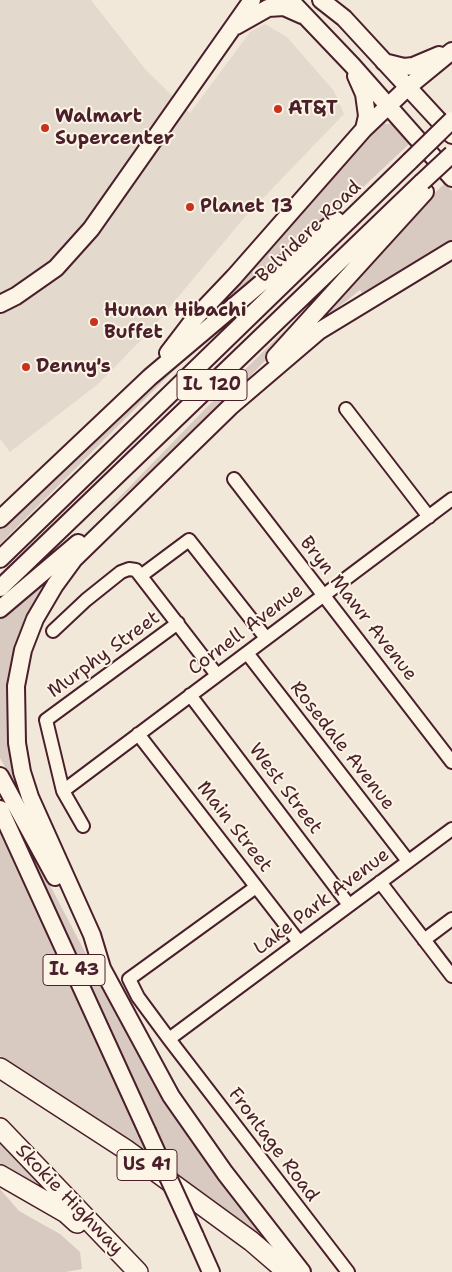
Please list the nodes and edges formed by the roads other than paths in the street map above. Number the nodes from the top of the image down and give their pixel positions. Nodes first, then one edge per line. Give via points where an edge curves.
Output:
1 (252, 0) edge
2 (290, 0) edge
3 (320, 0) edge
4 (330, 0) edge
5 (307, 18) junction
6 (344, 18) junction
7 (228, 32) junction
8 (452, 50) edge
9 (384, 62) junction
10 (352, 65) junction
11 (408, 87) junction
12 (388, 106) junction
13 (452, 120) edge
14 (364, 129) junction
15 (452, 135) edge
16 (452, 154) edge
17 (409, 160) junction
18 (452, 163) edge
19 (452, 178) edge
20 (426, 184) junction
21 (452, 250) edge
22 (0, 304) edge
23 (150, 377) junction
24 (230, 407) junction
25 (346, 409) dead end
26 (234, 479) dead end
27 (155, 480) junction
28 (452, 500) edge
29 (429, 517) junction
30 (0, 518) edge
31 (0, 559) edge
32 (142, 575) junction
33 (0, 588) edge
34 (324, 595) junction
35 (0, 609) edge
36 (178, 623) junction
37 (53, 631) dead end
38 (266, 638) junction
39 (247, 653) junction
40 (217, 675) junction
41 (190, 695) junction
42 (138, 734) junction
43 (452, 762) edge
44 (0, 776) edge
45 (63, 791) junction
46 (0, 809) edge
47 (83, 826) dead end
48 (452, 828) edge
49 (408, 861) junction
50 (380, 882) junction
51 (256, 887) junction
52 (349, 905) junction
53 (452, 919) edge
54 (424, 940) junction
55 (299, 942) junction
56 (102, 968) junction
57 (452, 976) edge
58 (169, 1039) junction
59 (0, 1068) edge
60 (0, 1128) edge
61 (0, 1175) edge
62 (126, 1272) edge
63 (138, 1272) edge
64 (211, 1272) edge
65 (288, 1272) edge
66 (302, 1272) edge
67 (348, 1272) edge

1 - 7 main road
2 - 5 main road
3 - 6 main road
4 - 6 street
5 - 7 main road via 284,7 268,8
5 - 10 main road
6 - 9 main road
7 - 22 main road via 85,236 56,268
8 - 9 main road via 412,66
8 - 11 main road
9 - 11 main road
10 - 12 main road
10 - 14 main road via 364,94
11 - 12 main road
11 - 15 main road
12 - 14 main road
12 - 19 main road
13 - 17 main road, bridge
14 - 23 main road via 194,319
16 - 20 main road, IL 120, bridge
17 - 23 main road
17 - 31 main road, Belvidere Road / IL 120
18 - 20 main road
20 - 24 main road
20 - 33 main road, IL 120
21 - 24 main road via 319,331
23 - 30 main road
24 - 27 main road
25 - 29 street
26 - 34 street, Bryn Mawr Avenue
27 - 35 main road
27 - 56 main road via 74,560 54,585 35,619 23,650 16,686 17,743 22,772 30,797 92,935
28 - 29 street, Cornell Avenue
29 - 34 street, Cornell Avenue
32 - 36 street
32 - 37 street via 129,569 121,572
32 - 38 street via 188,541
34 - 38 street, Cornell Avenue
34 - 43 street, Bryn Mawr Avenue
36 - 40 street
36 - 45 street, Murphy Street via 46,720
38 - 39 street, Cornell Avenue
39 - 40 street, Cornell Avenue
39 - 49 street, Rosedale Avenue
40 - 41 street, Cornell Avenue
41 - 42 street, Cornell Avenue
41 - 52 street, West Street
42 - 45 street, Cornell Avenue
42 - 51 street, Main Street
44 - 56 main road, IL 43
45 - 47 street, Murphy Street
46 - 64 main road, IL 43, bridge
48 - 49 street, Lake Park Avenue
49 - 50 street, Lake Park Avenue
50 - 52 street, Lake Park Avenue
50 - 54 street
51 - 55 street, Main Street
51 - 58 street, Frontage Road via 129,979
52 - 55 street, Lake Park Avenue
53 - 54 street
54 - 57 street
55 - 58 street, Lake Park Avenue
56 - 66 main road, IL 43 via 171,1096 225,1173
58 - 67 street, Frontage Road
59 - 65 highway, US 41 via 125,1149
60 - 63 highway, Skokie Highway
61 - 62 highway via 66,1213

